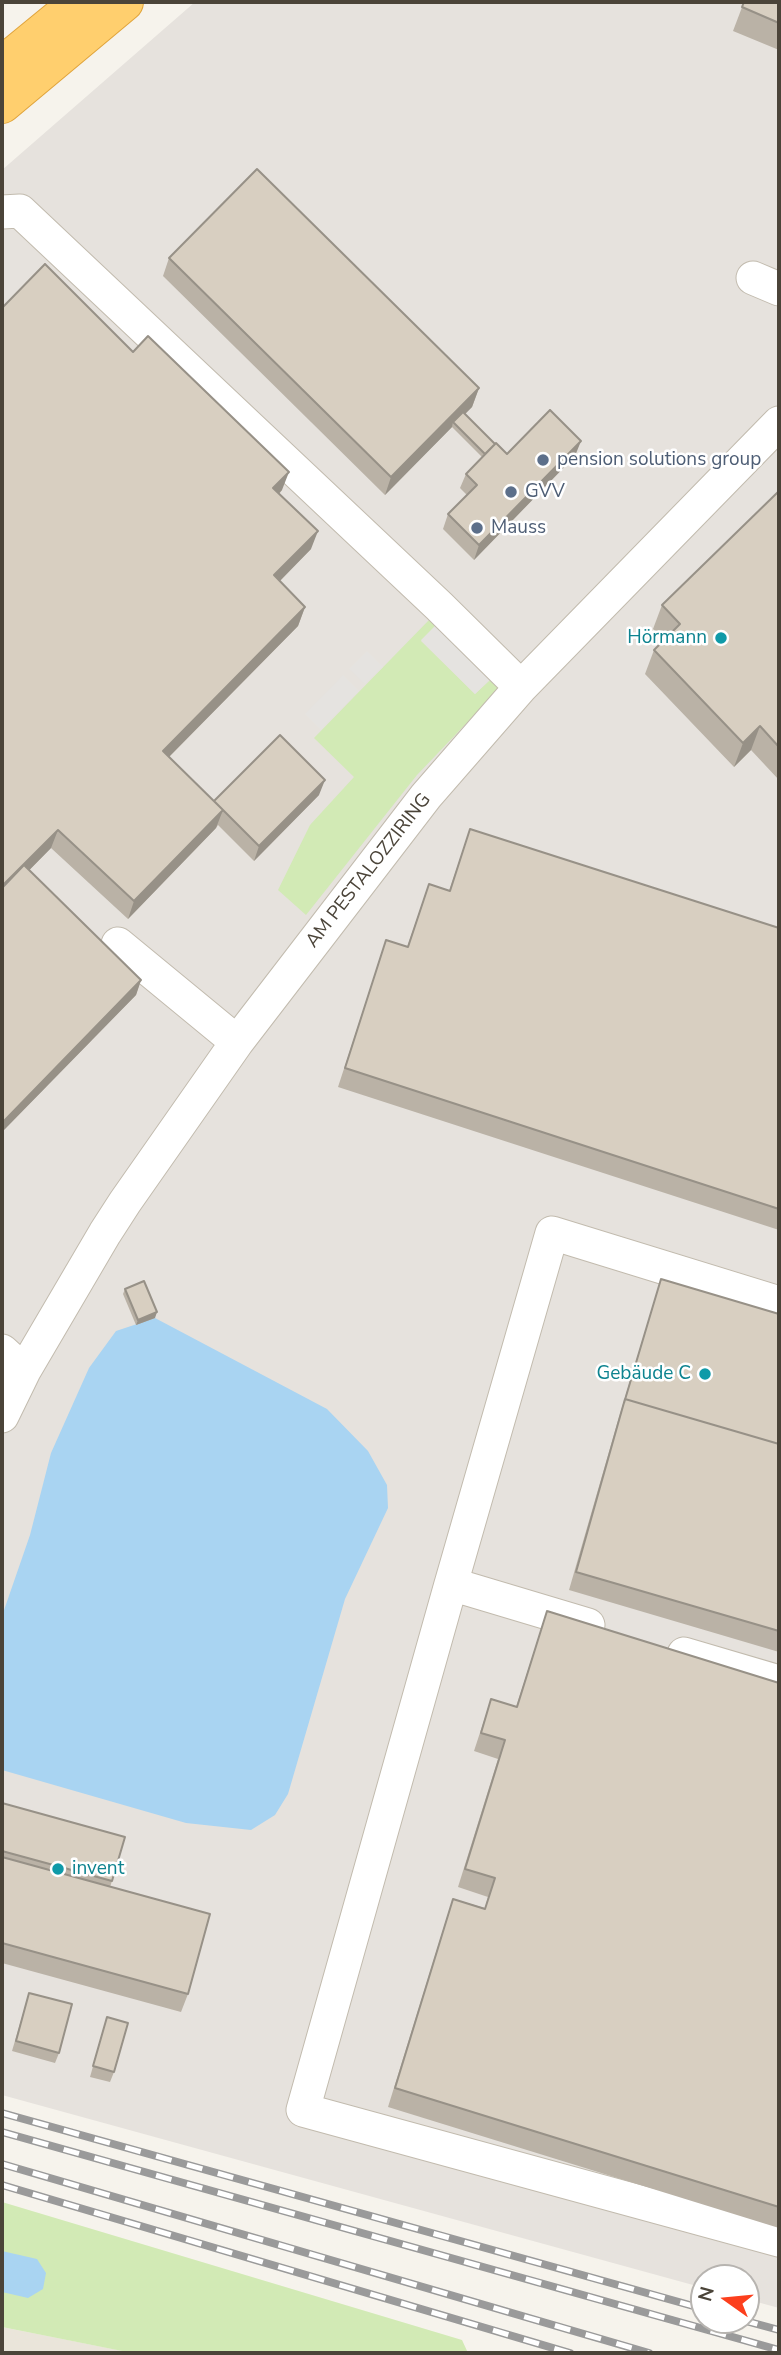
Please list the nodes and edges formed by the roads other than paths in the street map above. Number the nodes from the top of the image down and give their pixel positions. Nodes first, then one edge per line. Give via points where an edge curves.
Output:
1 (80, 2) edge
2 (124, 2) edge
3 (2, 66) edge
4 (2, 104) edge
5 (2, 212) edge
6 (779, 423) edge
7 (522, 687) junction
8 (118, 944) dead end
9 (237, 1042) junction
10 (779, 1303) edge
11 (13, 1361) edge
12 (2, 1416) edge
13 (451, 1584) junction
14 (622, 1635) edge
15 (661, 1647) edge
16 (779, 1682) edge
17 (779, 2240) edge

1 - 3 highway
2 - 4 highway
5 - 7 street via 20,211
6 - 7 street, AM PESTALOZZIRING
7 - 9 street, AM PESTALOZZIRING via 426,796
8 - 9 street
9 - 11 street, AM PESTALOZZIRING
10 - 13 street via 552,1233
11 - 12 street, AM PESTALOZZIRING
13 - 14 street
13 - 17 street via 303,2109
15 - 16 street

